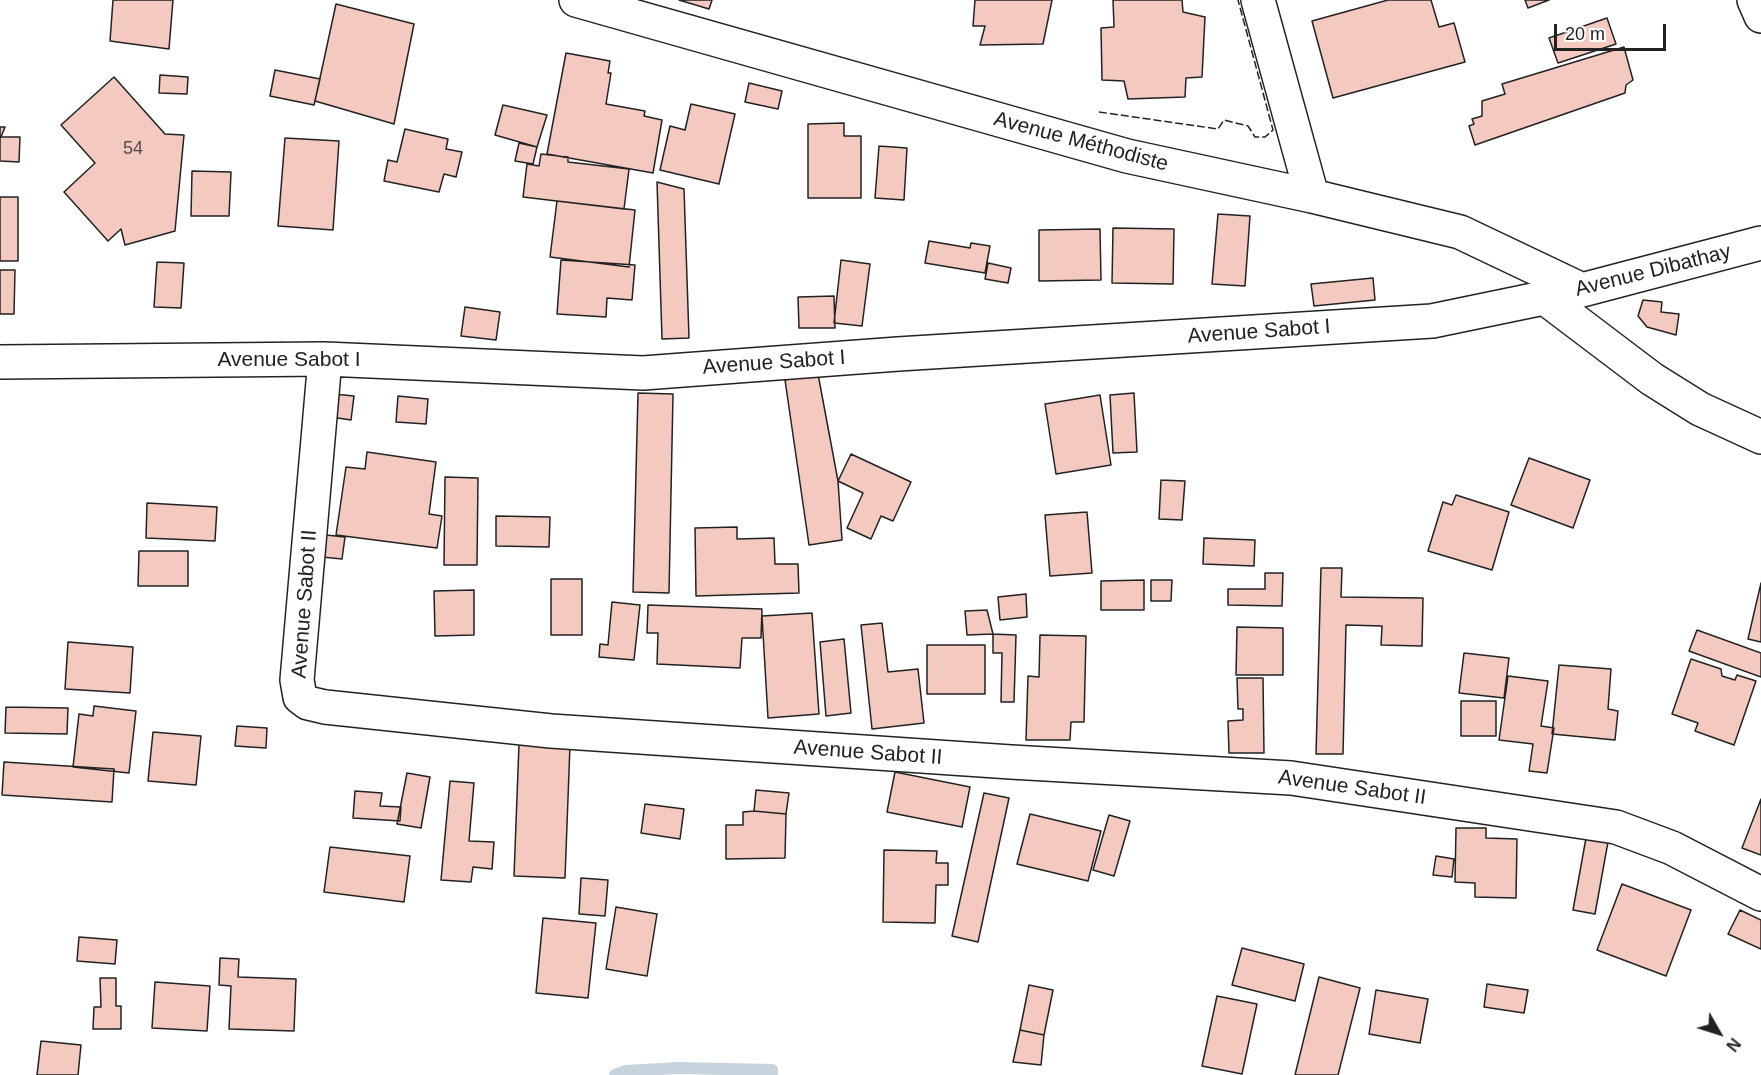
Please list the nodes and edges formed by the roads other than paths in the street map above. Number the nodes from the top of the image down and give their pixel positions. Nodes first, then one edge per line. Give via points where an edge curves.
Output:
1 (576, 0) edge
2 (1258, 0) edge
3 (1754, 0) edge
4 (1761, 16) edge
5 (1312, 196) junction
6 (1761, 243) edge
7 (1582, 290) junction
8 (1545, 298) junction
9 (325, 359) junction
10 (0, 362) edge
11 (1761, 437) edge
12 (1761, 894) edge

1 - 5 street, Avenue Méthodiste via 1126,156
2 - 5 street
3 - 4 street
5 - 7 street, Avenue Méthodiste via 1460,232
6 - 7 street, Avenue Dibathay
7 - 8 street, Avenue Dibathay
8 - 9 street, Avenue Sabot I via 1432,321 643,373
8 - 11 street via 1652,380 1700,409
9 - 10 street, Avenue Sabot I
9 - 12 street, Avenue Sabot II via 297,680 300,697 308,703 551,731 1291,778 1616,827 1672,848

